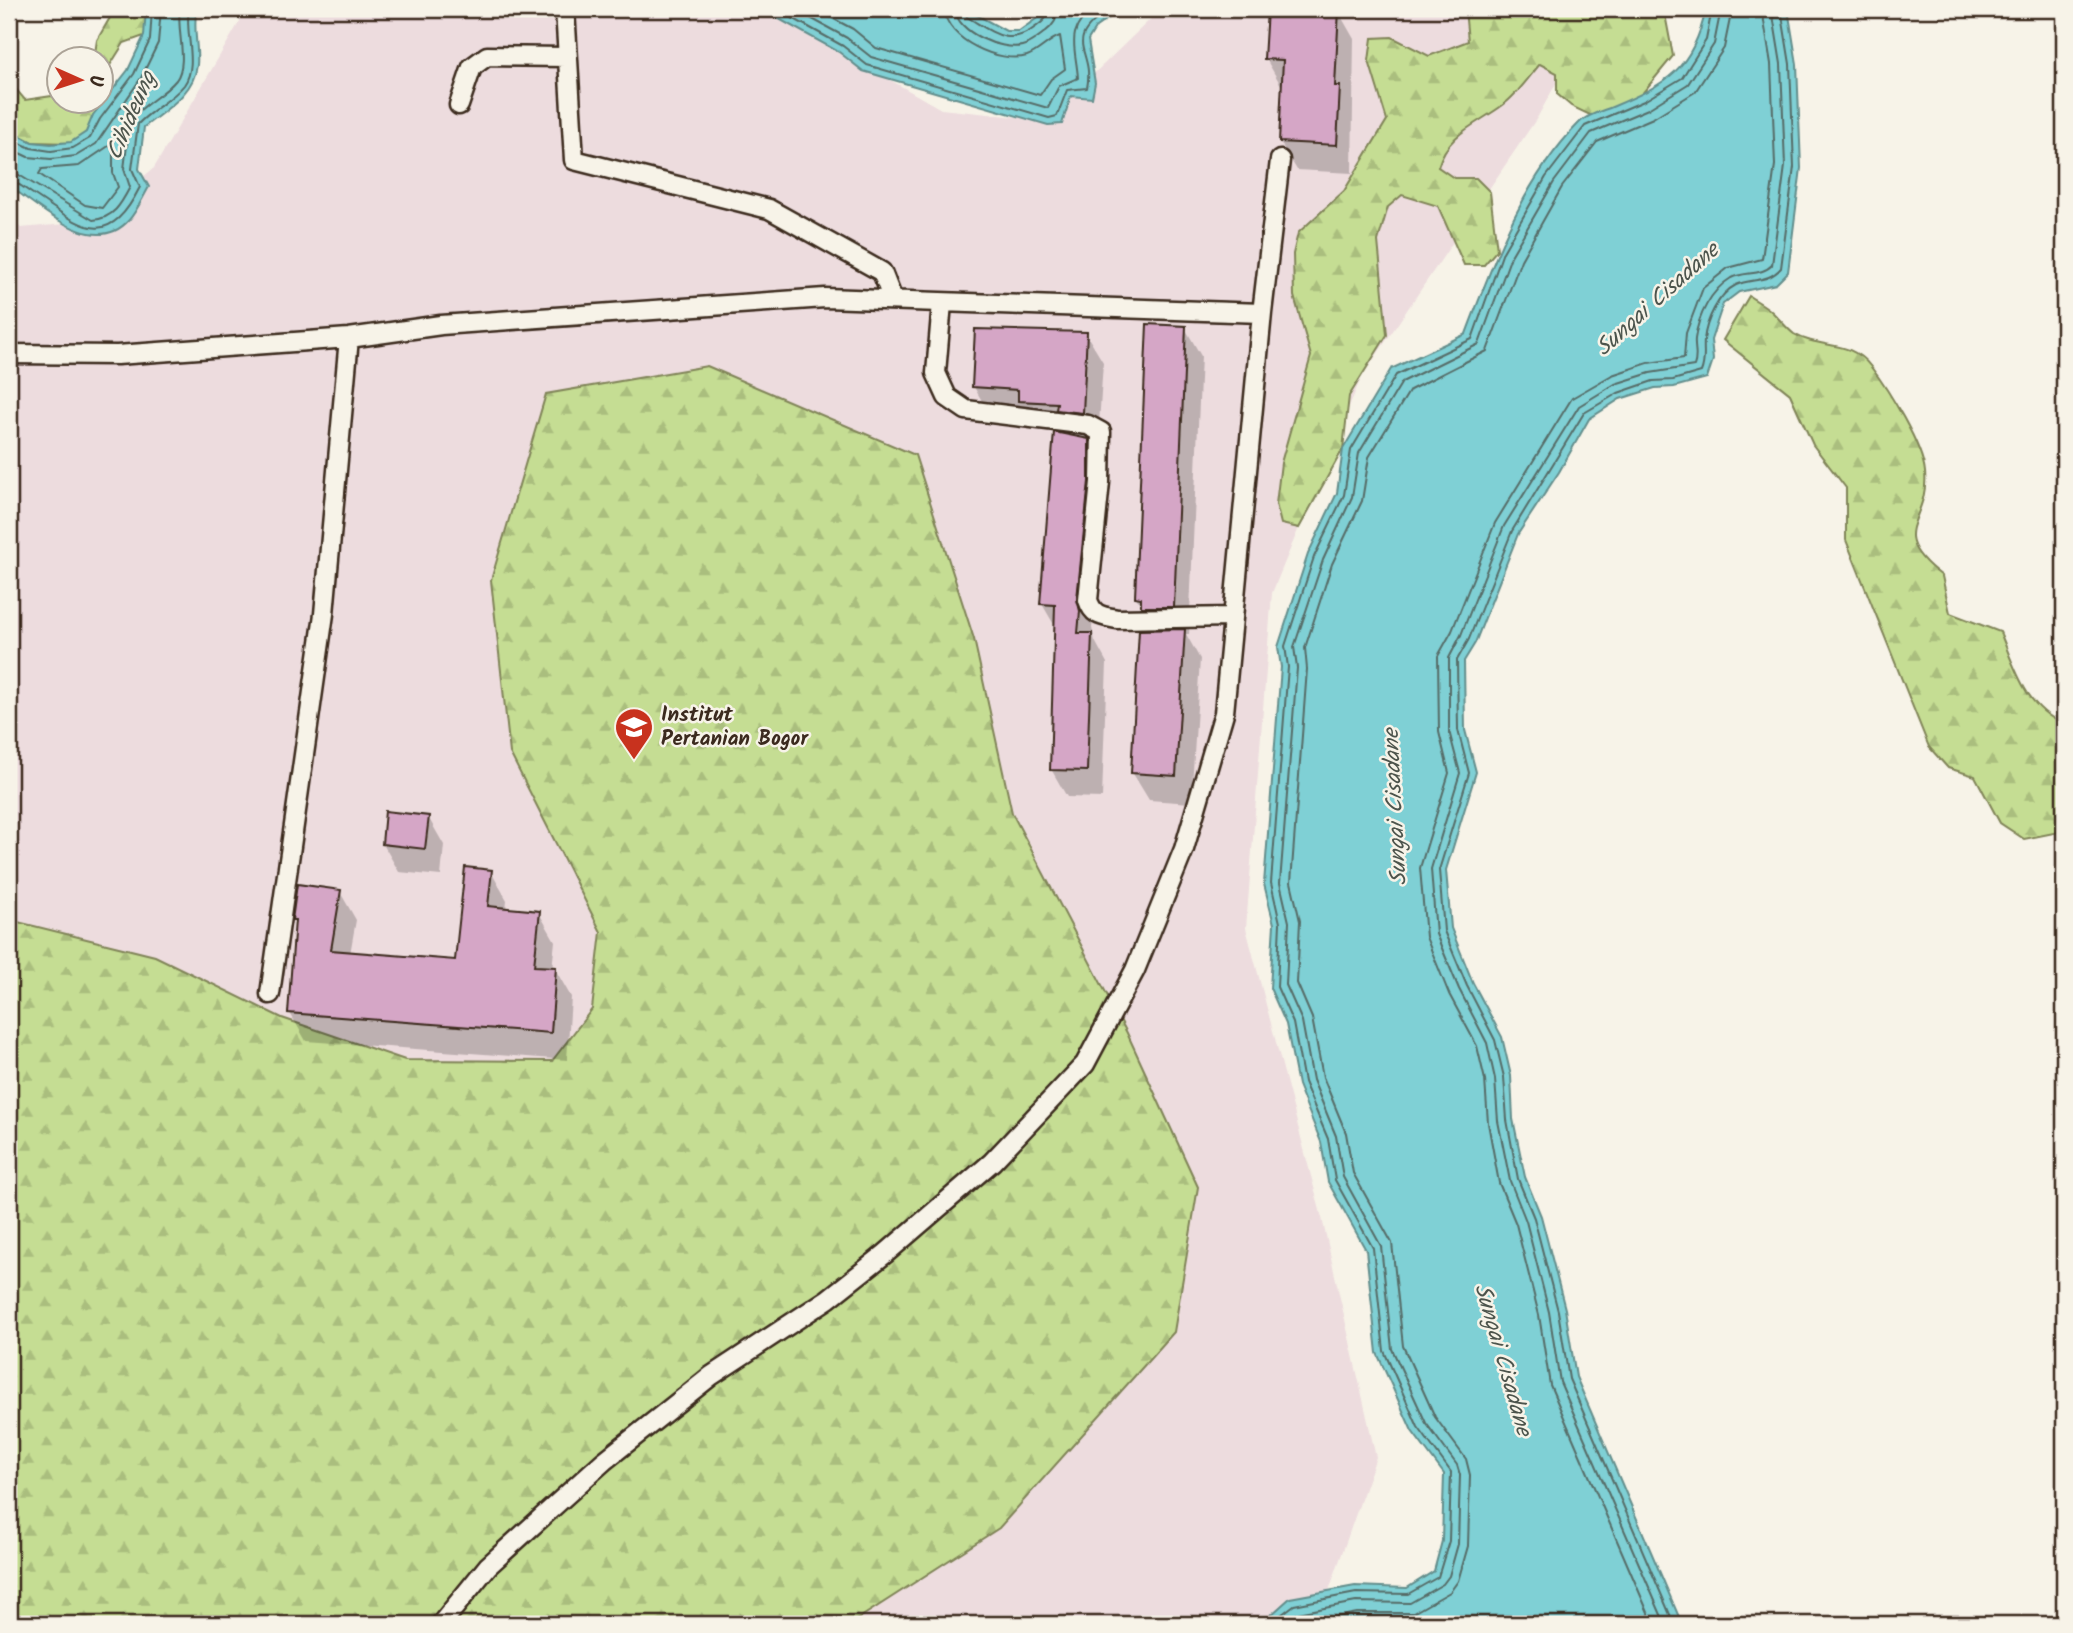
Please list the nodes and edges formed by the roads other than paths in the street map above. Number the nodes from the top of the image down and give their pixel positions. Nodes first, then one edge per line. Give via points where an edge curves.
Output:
1 (565, 9) edge
2 (567, 57) junction
3 (459, 104) dead end
4 (1280, 160) dead end
5 (893, 300) junction
6 (942, 303) junction
7 (1262, 313) junction
8 (349, 338) junction
9 (9, 354) edge
10 (1233, 617) junction
11 (270, 994) dead end
12 (441, 1624) edge

1 - 2 lane
2 - 3 lane via 487,56 472,67
2 - 5 lane via 574,160 769,209 882,272
4 - 7 lane
5 - 6 lane
5 - 8 lane via 825,298 441,325
6 - 7 lane
6 - 10 lane via 936,373 947,397 966,410 1088,425 1101,432 1088,600 1091,610 1117,619
7 - 10 lane
8 - 9 lane via 117,355
8 - 11 lane via 324,614
10 - 12 lane via 1224,713 1184,849 1135,970 1085,1063 992,1162 885,1254 828,1299 710,1377 604,1461 488,1566

